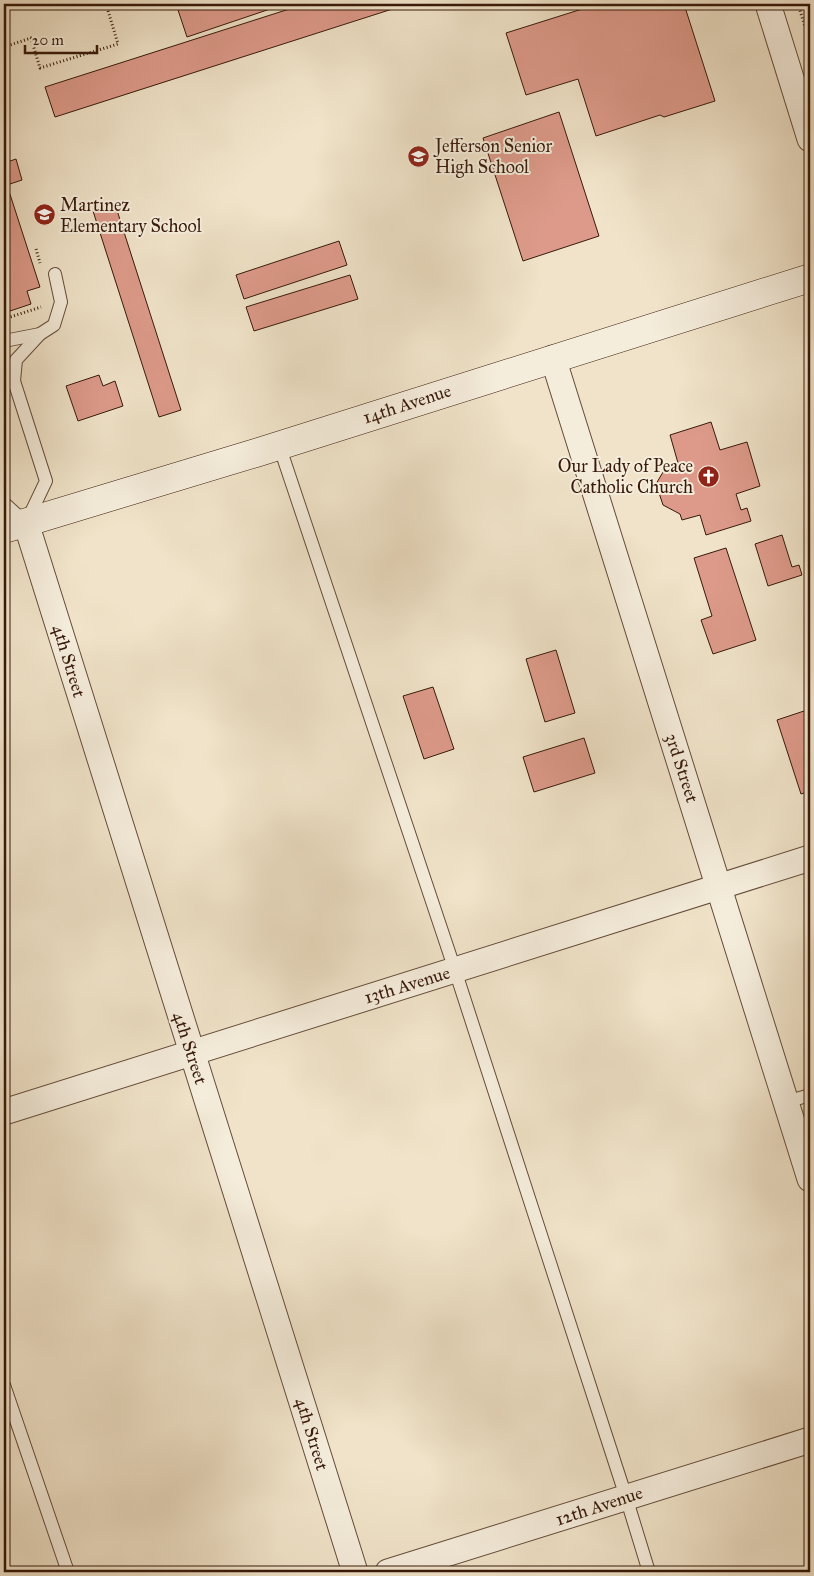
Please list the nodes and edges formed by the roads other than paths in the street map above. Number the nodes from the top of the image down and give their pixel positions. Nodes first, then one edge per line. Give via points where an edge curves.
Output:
1 (768, 4) edge
2 (810, 140) edge
3 (55, 274) dead end
4 (810, 278) edge
5 (40, 334) junction
6 (4, 341) edge
7 (552, 358) junction
8 (279, 445) junction
9 (4, 503) edge
10 (15, 526) edge
11 (810, 858) edge
12 (720, 888) junction
13 (455, 970) junction
14 (192, 1053) junction
15 (810, 1095) edge
16 (786, 1102) junction
17 (4, 1112) edge
18 (810, 1179) edge
19 (4, 1385) edge
20 (810, 1440) edge
21 (626, 1497) junction
22 (68, 1572) edge
23 (355, 1572) edge
24 (388, 1572) edge
25 (649, 1572) edge

1 - 2 street
3 - 5 lane via 61,302 54,325
4 - 7 street, 14th Avenue
5 - 6 lane
5 - 10 lane via 16,360 14,381 46,481
7 - 8 street, 14th Avenue
7 - 12 street, 3rd Street
8 - 10 street, 14th Avenue
8 - 13 lane
9 - 10 lane
10 - 14 street, 4th Street
11 - 12 street, 13th Avenue
12 - 13 street, 13th Avenue
12 - 16 street, 3rd Street
13 - 14 street, 13th Avenue
13 - 21 lane
14 - 17 street, 13th Avenue
14 - 23 street, 4th Street
15 - 16 lane
16 - 18 street, 3rd Street
19 - 22 lane
20 - 21 street, 12th Avenue
21 - 24 street, 12th Avenue
21 - 25 lane

